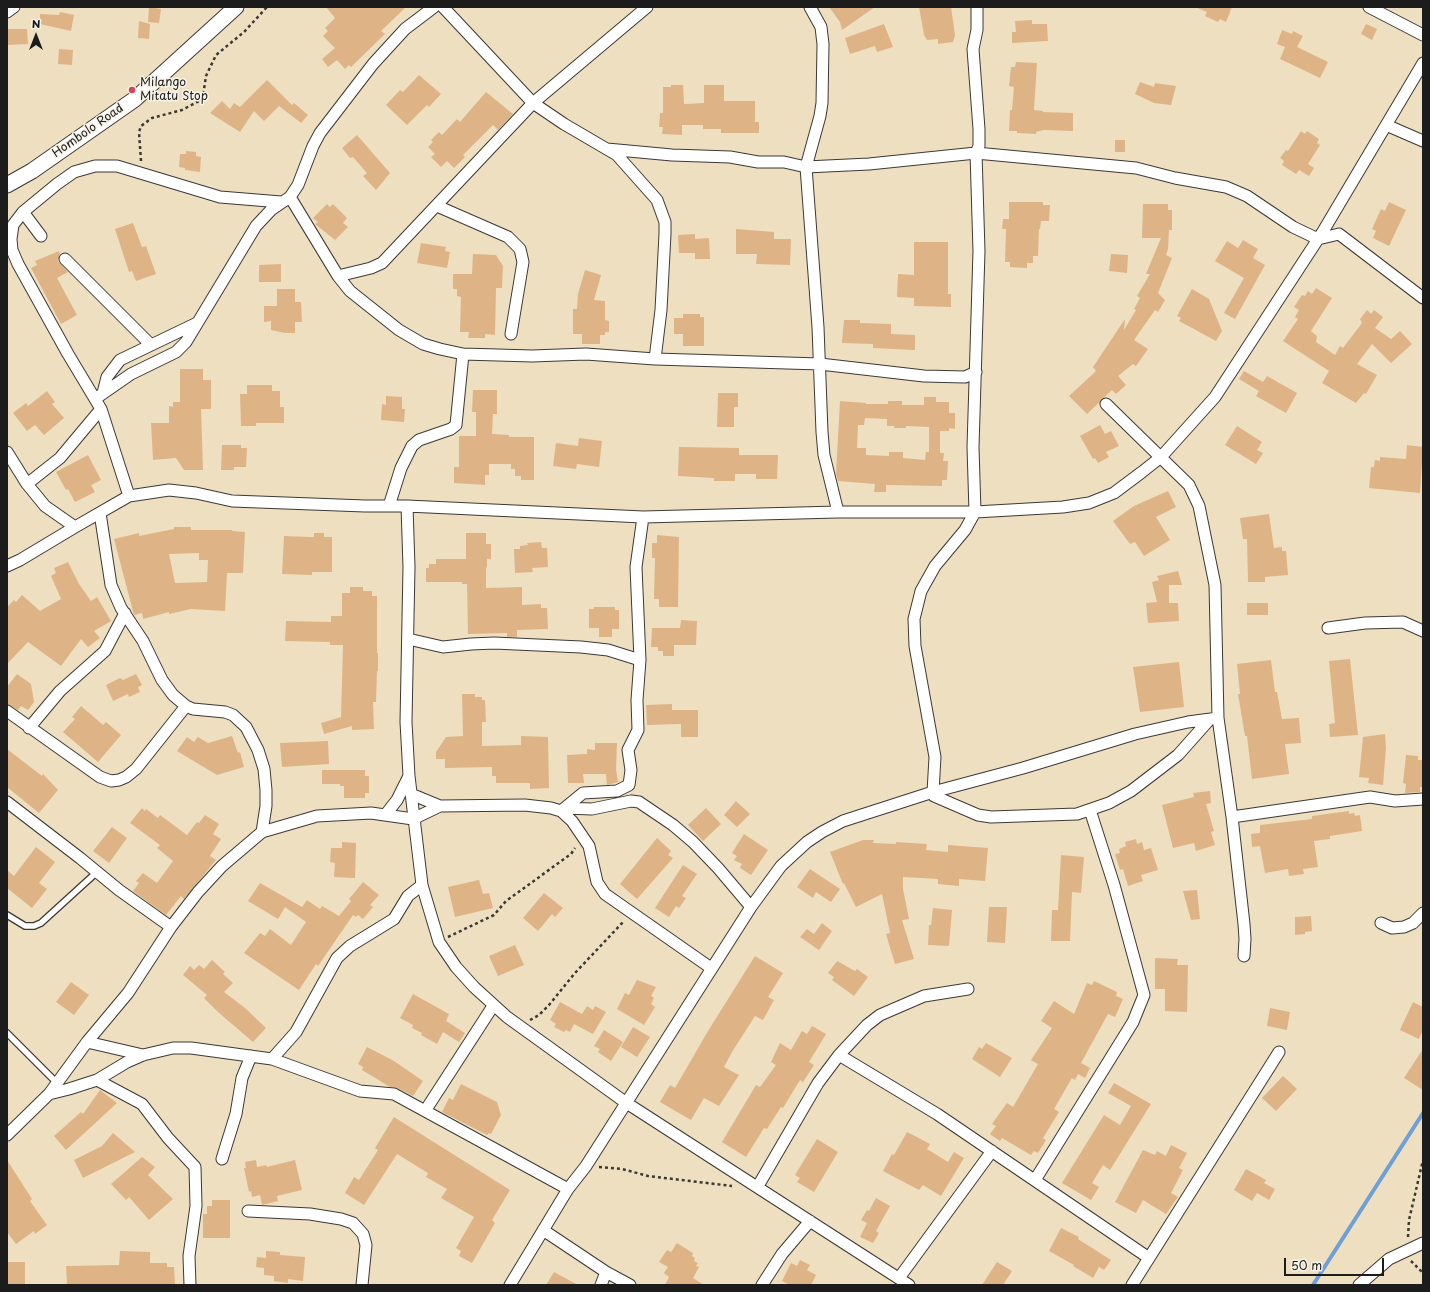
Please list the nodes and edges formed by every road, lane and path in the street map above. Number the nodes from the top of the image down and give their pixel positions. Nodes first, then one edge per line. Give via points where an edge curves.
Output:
1 (14, 7) edge
2 (236, 7) edge
3 (267, 7) edge
4 (434, 7) edge
5 (443, 7) edge
6 (647, 7) edge
7 (810, 7) edge
8 (1369, 7) edge
9 (978, 8) edge
10 (7, 12) edge
11 (1423, 35) edge
12 (1423, 63) edge
13 (534, 102) junction
14 (1386, 125) junction
15 (1423, 141) edge
16 (607, 149) junction
17 (976, 153) junction
18 (806, 167) junction
19 (140, 172) junction
20 (7, 185) edge
21 (285, 200) junction
22 (437, 206) junction
23 (23, 212) junction
24 (10, 227) edge
25 (41, 236) dead end
26 (1318, 239) junction
27 (64, 259) dead end
28 (338, 276) junction
29 (1423, 298) edge
30 (198, 322) junction
31 (512, 334) dead end
32 (151, 345) junction
33 (463, 354) junction
34 (654, 359) junction
35 (820, 364) junction
36 (976, 372) junction
37 (99, 396) junction
38 (1106, 404) dead end
39 (101, 409) junction
40 (7, 452) edge
41 (1160, 457) junction
42 (27, 484) junction
43 (129, 496) junction
44 (389, 506) junction
45 (407, 506) junction
46 (838, 512) junction
47 (975, 512) junction
48 (100, 513) junction
49 (643, 517) junction
50 (74, 527) junction
51 (7, 566) edge
52 (124, 613) junction
53 (1328, 628) dead end
54 (1423, 631) edge
55 (408, 639) junction
56 (640, 660) junction
57 (186, 706) junction
58 (7, 711) edge
59 (1214, 718) junction
60 (28, 728) junction
61 (409, 776) junction
62 (411, 794) junction
63 (934, 794) junction
64 (1423, 799) edge
65 (7, 802) edge
66 (440, 806) junction
67 (563, 809) junction
68 (1090, 810) junction
69 (386, 814) junction
70 (1232, 817) junction
71 (413, 819) junction
72 (262, 832) junction
73 (582, 835) junction
74 (97, 872) junction
75 (422, 885) junction
76 (751, 907) junction
77 (631, 913) junction
78 (1423, 913) edge
79 (7, 916) edge
80 (1381, 923) dead end
81 (171, 927) junction
82 (439, 942) junction
83 (1244, 956) dead end
84 (711, 968) junction
85 (968, 989) dead end
86 (493, 1006) junction
87 (518, 1026) junction
88 (7, 1033) edge
89 (87, 1042) junction
90 (1279, 1052) dead end
91 (143, 1055) junction
92 (839, 1055) junction
93 (251, 1056) junction
94 (272, 1059) junction
95 (97, 1080) junction
96 (57, 1083) junction
97 (49, 1094) junction
98 (625, 1102) junction
99 (426, 1112) junction
100 (7, 1134) edge
101 (992, 1151) junction
102 (222, 1159) dead end
103 (1423, 1160) edge
104 (586, 1166) junction
105 (1035, 1180) junction
106 (735, 1186) dead end
107 (758, 1186) junction
108 (568, 1189) junction
109 (248, 1211) dead end
110 (810, 1221) junction
111 (543, 1230) junction
112 (1423, 1243) edge
113 (1408, 1249) junction
114 (1149, 1258) junction
115 (606, 1272) junction
116 (899, 1278) junction
117 (190, 1285) edge
118 (362, 1285) edge
119 (510, 1285) edge
120 (601, 1285) edge
121 (630, 1285) edge
122 (762, 1285) edge
123 (909, 1285) edge
124 (1132, 1285) edge
125 (1359, 1285) edge

1 - 10 street
2 - 20 street, Hombolo Road via 135,98 32,171
3 - 19 path via 244,32 216,55 206,76 201,100 182,110 152,118 141,126
4 - 21 street via 405,29 373,64 320,133 298,185
5 - 13 street
6 - 13 street
7 - 18 street via 821,27 822,103
8 - 11 street
9 - 17 street via 973,49 979,129 979,146
12 - 14 street
13 - 16 street via 564,124
13 - 22 street
14 - 15 street
14 - 26 street
16 - 18 street via 730,157 758,162 784,162
16 - 34 street via 617,155 650,191 663,215 661,310
17 - 18 street via 869,164
17 - 26 street via 1136,168 1226,187 1246,196 1293,227
17 - 36 street via 980,251
18 - 35 street
19 - 21 street via 220,197
19 - 23 street via 117,166 94,166 74,172
21 - 28 street
21 - 30 street via 256,226
22 - 28 street via 382,262 371,268
22 - 31 street via 508,237 520,250 523,262
23 - 24 street
23 - 25 street
24 - 37 street via 12,250 18,264 71,359
26 - 29 street via 1339,234
26 - 41 street via 1215,397
27 - 32 street
28 - 33 street via 360,300 399,330 423,344
30 - 32 street
30 - 37 street via 186,342 176,352 130,374
32 - 37 street via 120,360 107,377
33 - 34 street via 586,354
33 - 44 street via 456,425 419,440 412,446 397,478
34 - 35 street
35 - 36 street via 924,376 965,377
35 - 46 street via 824,455
36 - 47 street via 973,447
37 - 39 street
38 - 41 street
39 - 42 street via 60,458
39 - 43 street
40 - 42 street
41 - 47 street via 1114,493 1089,503
41 - 59 street via 1189,485 1199,506 1215,592
42 - 50 street via 45,506
43 - 44 street via 169,490 232,501
43 - 48 street
44 - 45 street
45 - 49 street
45 - 55 street
46 - 47 street
46 - 49 street
47 - 63 street via 965,530 935,566 921,591 914,619 915,646 935,757
48 - 50 street
48 - 52 street via 111,585
49 - 56 street via 636,567
50 - 51 street
52 - 57 street via 143,641 162,680 173,695
52 - 60 street via 105,651 60,691
53 - 54 street via 1365,623 1403,622
55 - 56 street via 443,647 494,643 581,647 608,650
55 - 61 street via 406,722
56 - 67 street via 638,730 628,750 629,785 616,791 583,793
57 - 60 street via 136,769 119,780 111,781 100,777
57 - 72 street via 225,712 233,715 246,727 264,769 266,806
58 - 60 street
59 - 63 street via 1134,734
59 - 68 street via 1165,766 1123,796
59 - 70 street
61 - 62 street
61 - 69 street via 397,800
62 - 66 street
62 - 71 street
63 - 68 street via 978,815 991,817 1063,816
63 - 76 street via 843,821 822,832 781,866
64 - 70 street via 1395,801 1370,797
65 - 74 street
66 - 67 street via 525,805
66 - 71 street
67 - 73 street
67 - 76 street via 592,809 631,801 639,802 693,842
68 - 105 street via 1114,885 1144,995 1133,1022
69 - 71 street
69 - 72 street via 317,816
70 - 83 street via 1245,939
71 - 75 street
72 - 81 street via 218,871
73 - 77 street via 591,851 600,888
73 - 82 path via 571,854 506,901 494,915
74 - 79 lane via 41,923 25,926
74 - 81 street
75 - 82 street
75 - 94 street via 408,896 394,919 350,946 337,958 296,1032
76 - 84 street
77 - 84 street
77 - 87 path via 574,972 539,1015
78 - 80 street via 1404,928 1392,928
81 - 89 street via 128,992
82 - 86 street via 456,967
84 - 98 street
85 - 92 street via 924,996 880,1015 855,1036
86 - 87 street
86 - 99 street
87 - 98 street
88 - 96 lane
89 - 91 street
89 - 96 street
90 - 114 street
91 - 93 street via 173,1048 191,1048
91 - 95 street
92 - 101 street via 937,1114
92 - 107 street via 818,1083
93 - 94 street
93 - 102 street via 242,1078 236,1114
94 - 99 street via 360,1091 394,1094
95 - 97 street
95 - 117 street via 142,1104 194,1166 196,1206 189,1256
96 - 97 street
97 - 100 street
98 - 104 street
98 - 107 street
99 - 108 street
101 - 105 street
101 - 116 street
103 - 113 path via 1409,1220
104 - 106 path via 622,1169 637,1174 705,1184
104 - 108 street
105 - 114 street
107 - 110 street
108 - 111 street
109 - 118 street via 310,1214 353,1223 363,1234 366,1245
110 - 116 street
110 - 122 street via 782,1254
111 - 115 street
111 - 119 street
112 - 113 street
113 - 125 street via 1389,1259
114 - 124 street
115 - 120 street
115 - 121 street
116 - 123 street

